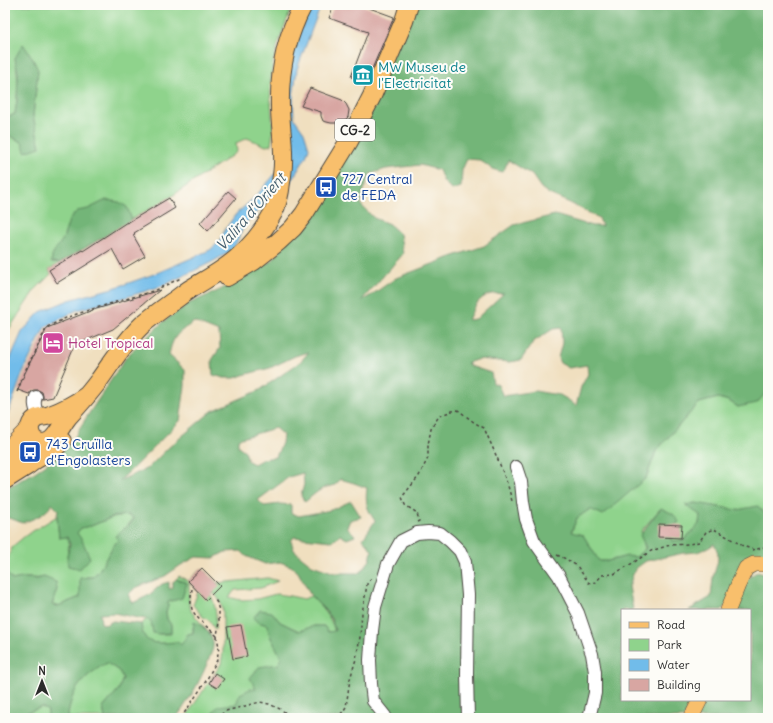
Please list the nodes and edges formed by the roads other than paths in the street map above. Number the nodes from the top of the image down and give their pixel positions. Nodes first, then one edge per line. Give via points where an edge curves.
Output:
1 (303, 5) edge
2 (409, 5) edge
3 (170, 303) junction
4 (92, 389) junction
5 (36, 397) dead end
6 (39, 419) junction
7 (45, 446) junction
8 (5, 451) edge
9 (5, 462) edge
10 (516, 467) dead end
11 (5, 480) edge
12 (768, 566) edge
13 (728, 609) edge
14 (700, 701) edge
15 (385, 716) dead end
16 (468, 718) edge
17 (589, 718) edge
18 (691, 718) edge

1 - 3 highway, CG-2 via 285,51 280,84 282,197 263,230 237,258
2 - 3 highway, CG-2 via 372,96 349,141 293,228 254,261 199,291
3 - 4 highway, CG-2 via 140,327
4 - 6 highway, CG-2 via 74,404
4 - 7 highway, CG-2
5 - 6 street via 34,401
6 - 7 highway via 30,429 31,435
6 - 7 highway via 51,419 57,429
6 - 8 main road
7 - 9 main road via 22,450
7 - 11 highway, CG-2 via 27,466
10 - 17 street via 521,482 526,519 534,541 559,576 578,613 592,654 595,693
12 - 13 main road via 754,564 746,568
14 - 18 main road
15 - 16 street via 373,701 370,684 370,653 375,607 388,564 401,541 417,533 428,532 440,533 450,540 460,551 465,562 468,595

